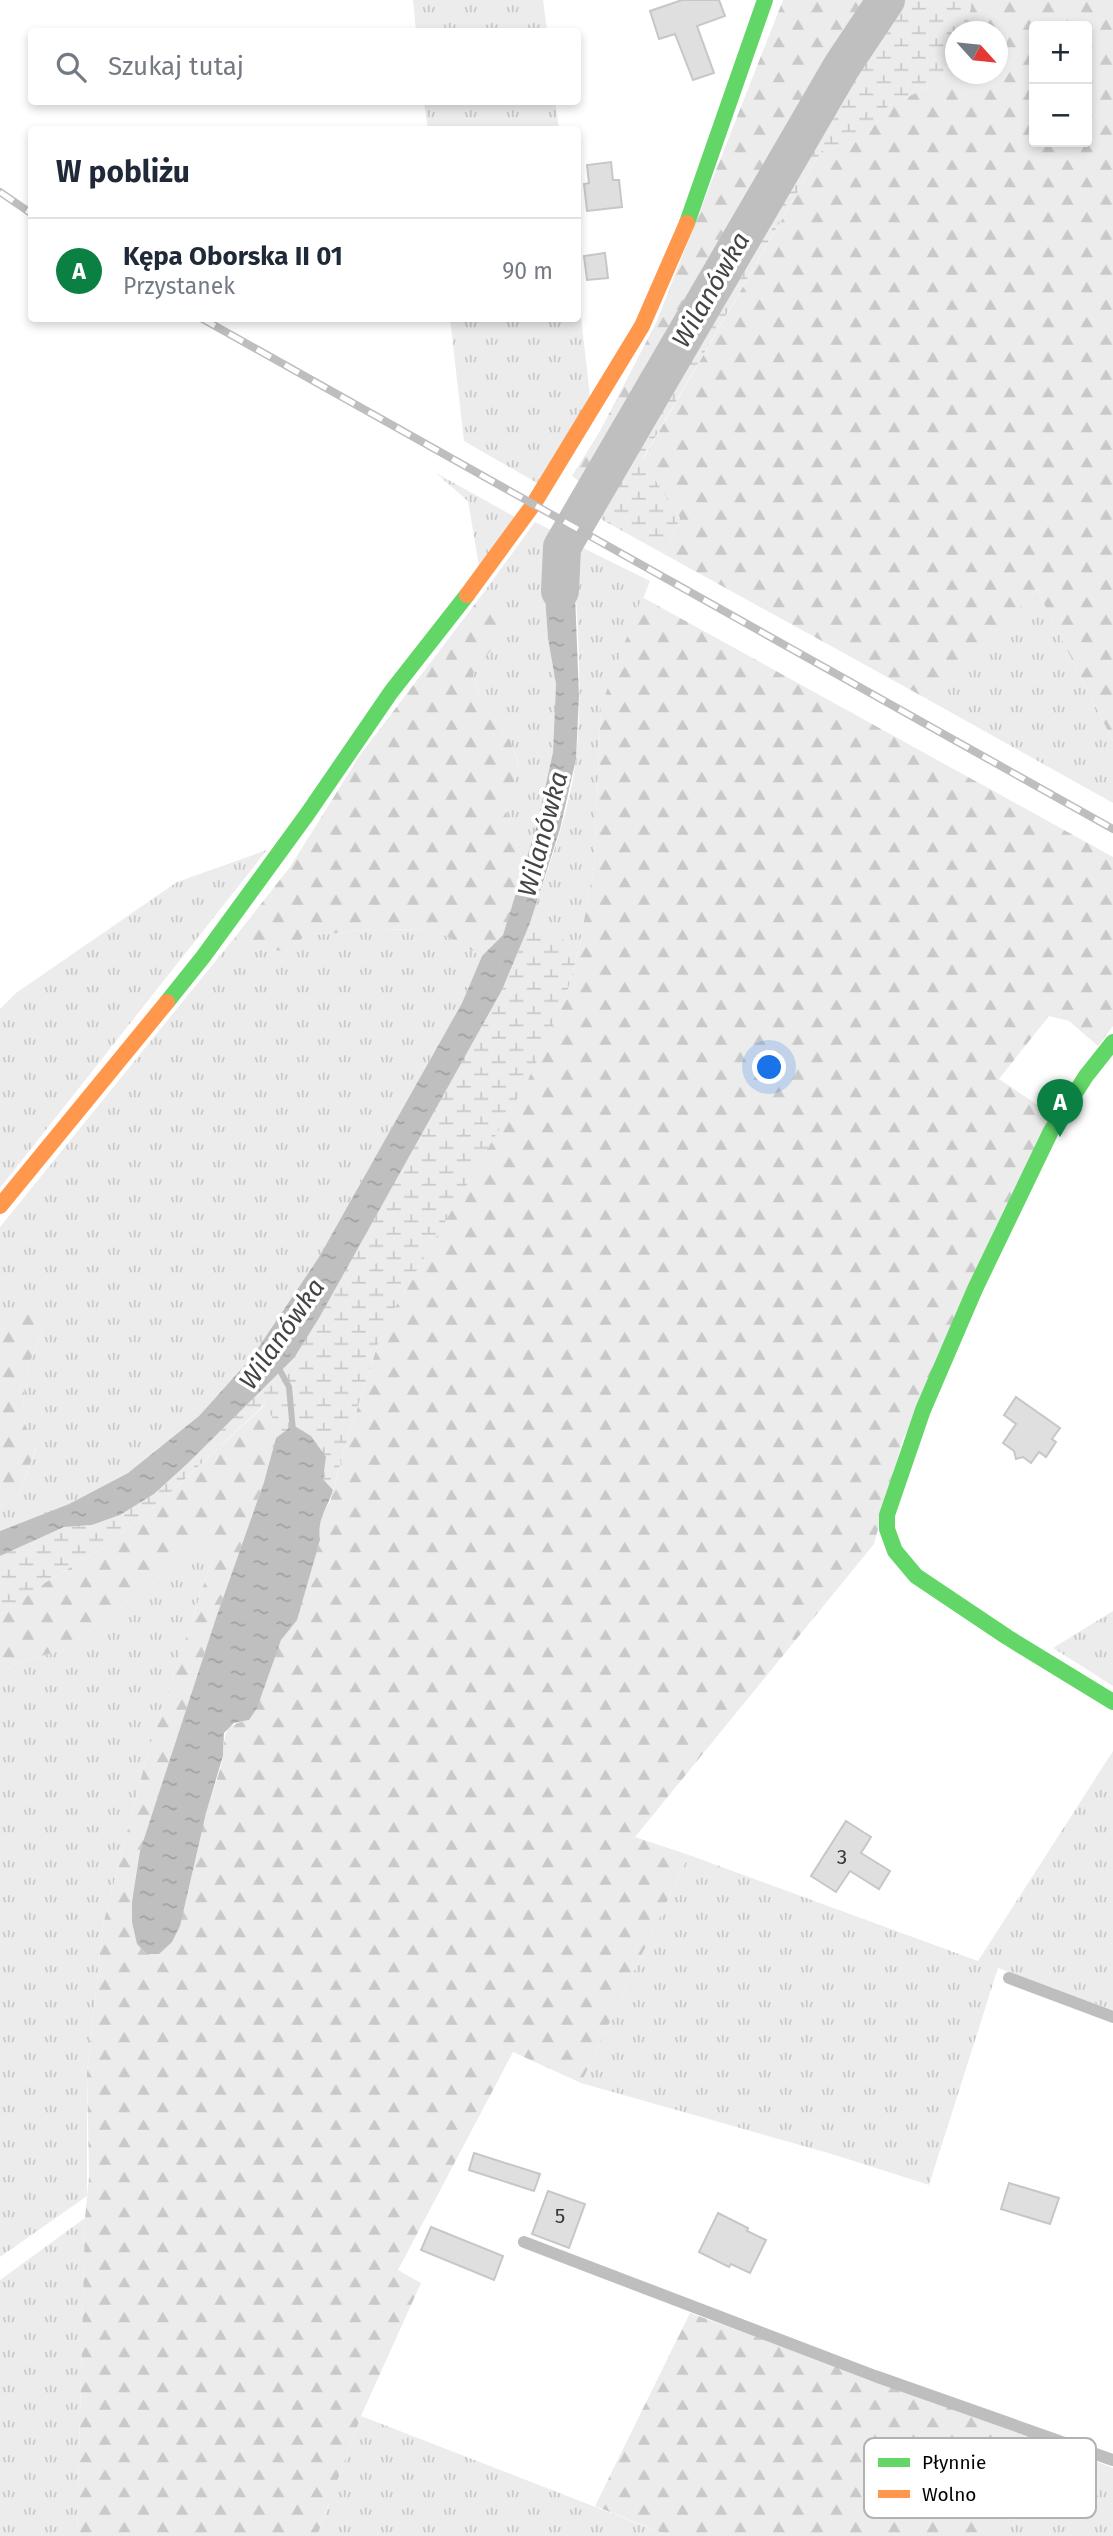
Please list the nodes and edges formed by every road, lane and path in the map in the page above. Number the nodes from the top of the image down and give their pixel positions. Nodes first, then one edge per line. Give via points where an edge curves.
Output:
1 (765, 0) edge
2 (1113, 1042) edge
3 (0, 1206) edge
4 (1113, 1702) edge
5 (1009, 1978) dead end
6 (1113, 2017) edge
7 (524, 2242) dead end
8 (1051, 2438) edge
9 (1096, 2454) edge
10 (1113, 2460) edge

1 - 3 street via 688,220 642,326 533,505 376,713 203,957
2 - 4 street via 1051,1131 981,1277 923,1410 887,1516 895,1551 928,1586
5 - 6 lane
7 - 8 lane
9 - 10 lane

